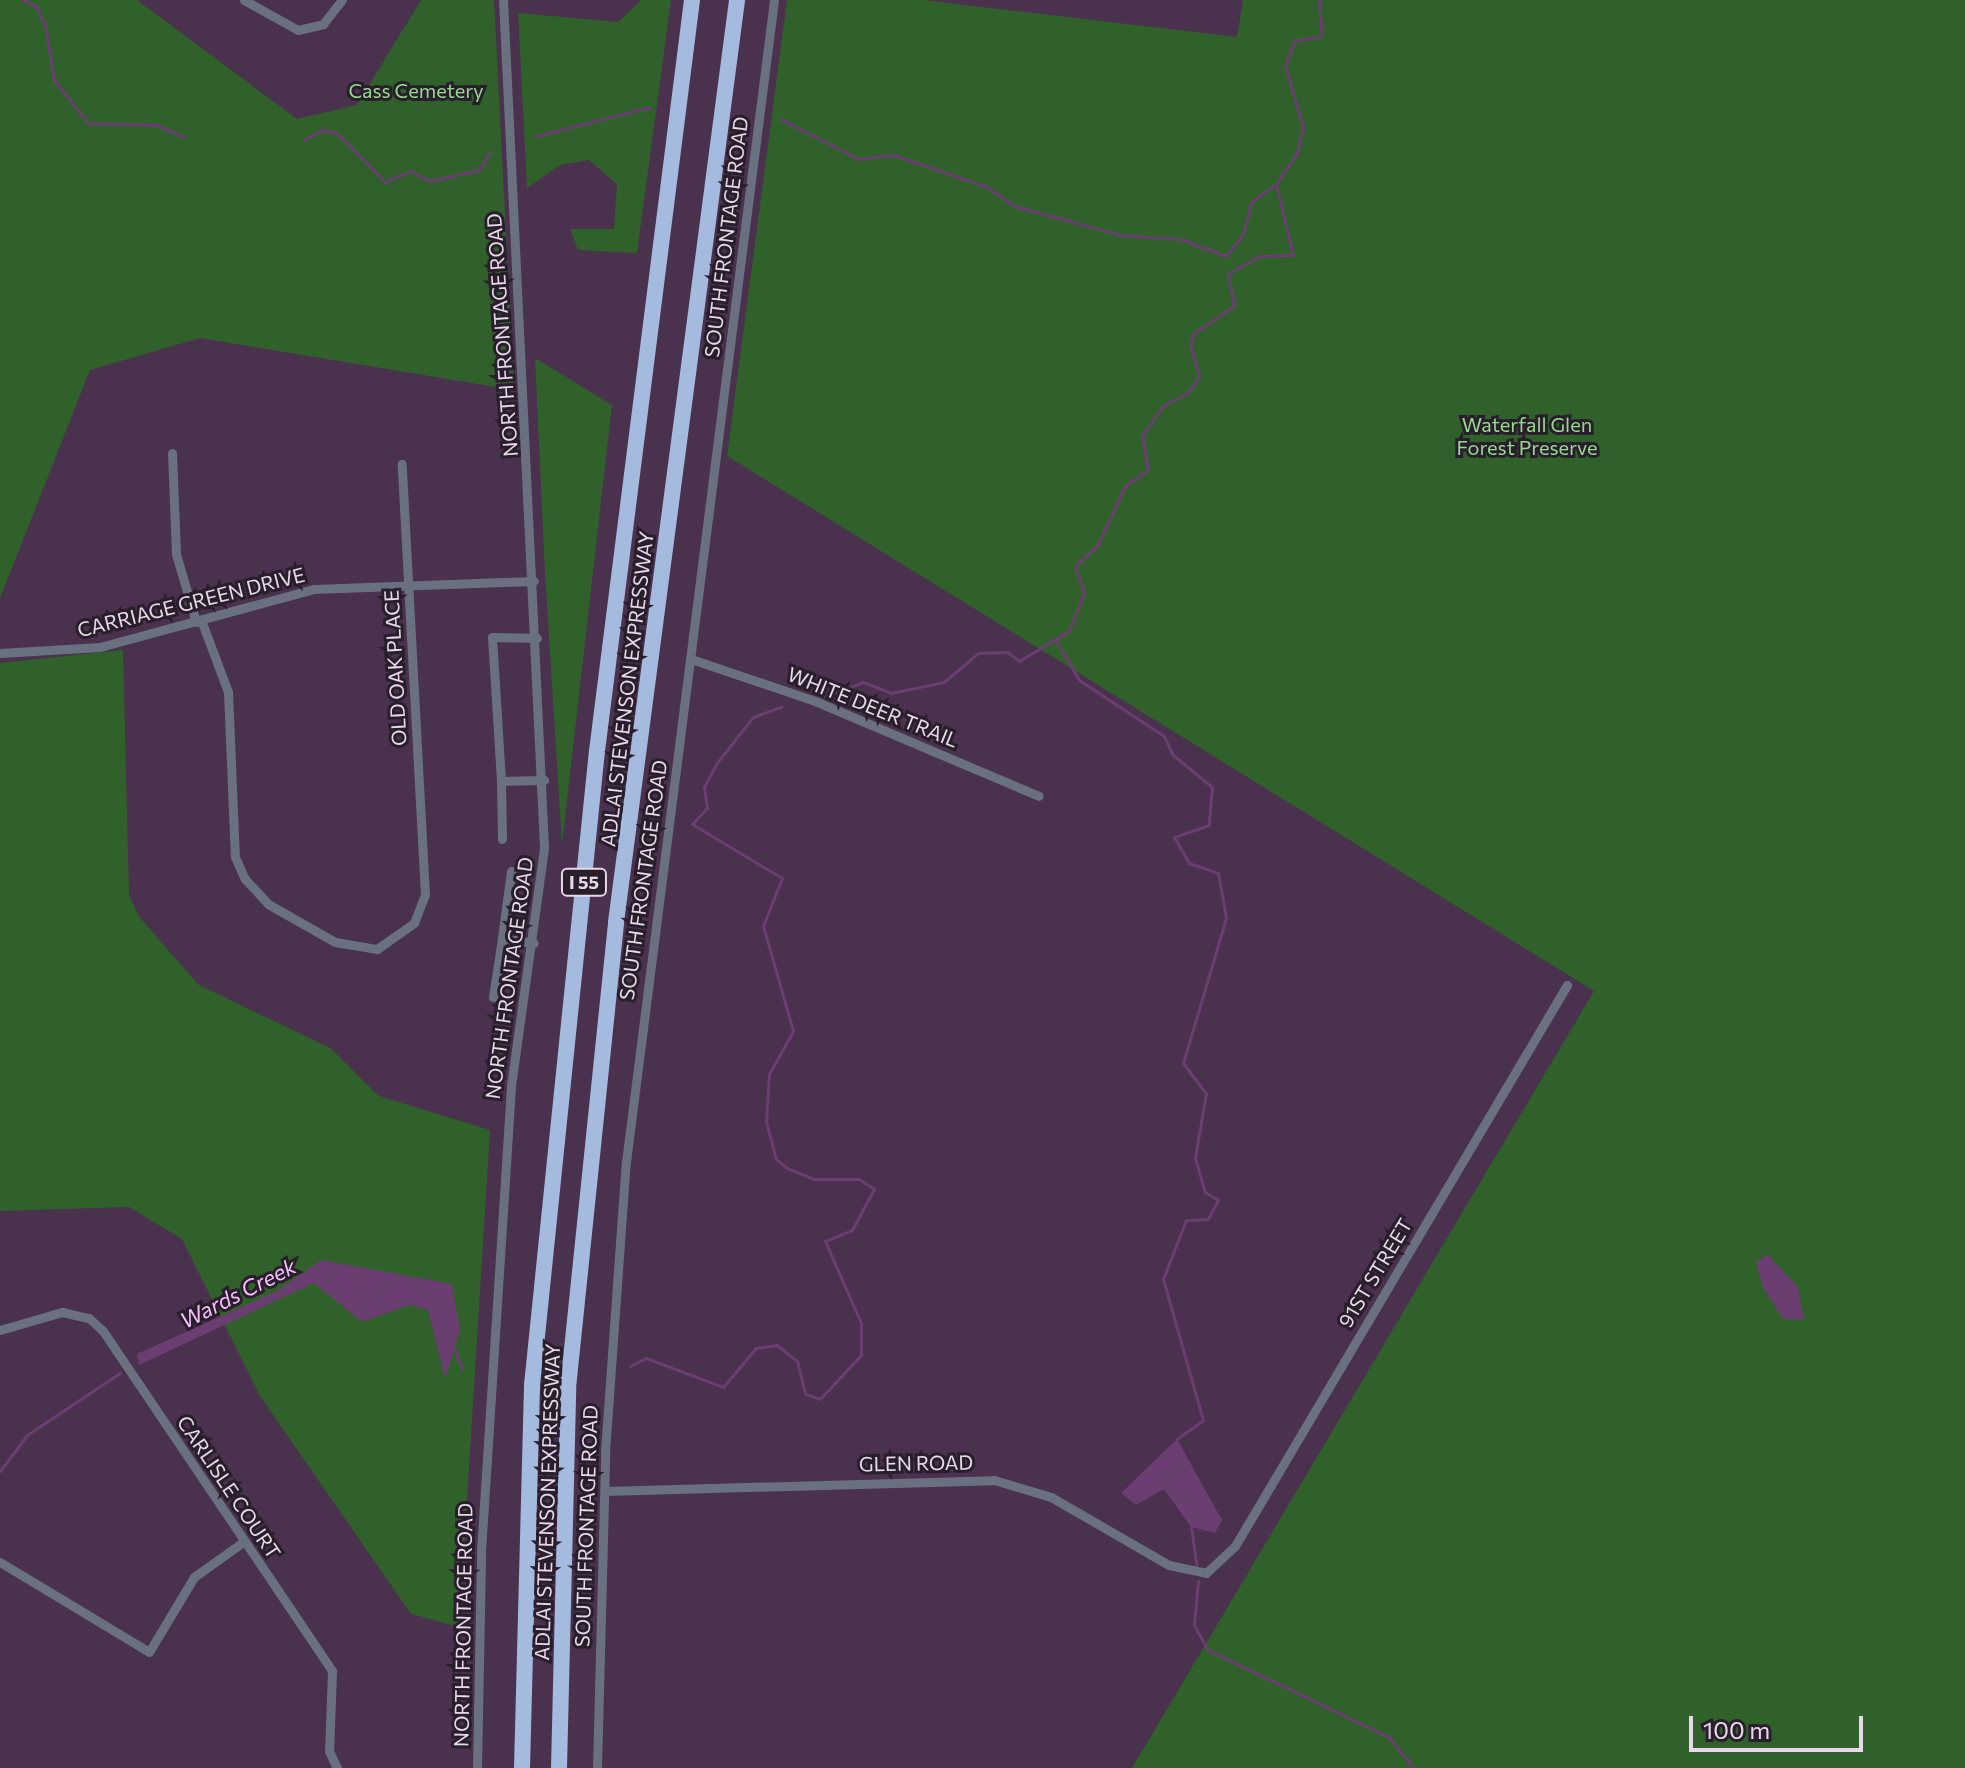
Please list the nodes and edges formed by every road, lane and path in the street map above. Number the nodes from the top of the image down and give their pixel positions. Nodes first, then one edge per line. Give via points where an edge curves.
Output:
1 (244, 0) edge
2 (342, 0) edge
3 (503, 0) edge
4 (692, 0) edge
5 (737, 0) edge
6 (774, 0) edge
7 (172, 453) dead end
8 (402, 464) dead end
9 (534, 581) junction
10 (408, 585) junction
11 (198, 621) junction
12 (537, 638) junction
13 (0, 653) edge
14 (691, 659) junction
15 (544, 780) junction
16 (501, 781) junction
17 (1039, 796) dead end
18 (502, 839) dead end
19 (511, 871) dead end
20 (502, 938) junction
21 (534, 943) junction
22 (1567, 985) dead end
23 (493, 997) dead end
24 (0, 1330) edge
25 (605, 1491) junction
26 (243, 1542) junction
27 (0, 1562) edge
28 (1206, 1573) joint
29 (337, 1768) edge
30 (477, 1768) edge
31 (522, 1768) edge
32 (559, 1768) edge
33 (597, 1768) edge

1 - 2 street via 298,30 323,24
3 - 9 street, NORTH FRONTAGE ROAD
4 - 31 highway, ADLAI STEVENSON EXPRESSWAY / I 55 via 597,751 532,1385
5 - 32 highway, ADLAI STEVENSON EXPRESSWAY / I 55 via 616,922 568,1388
6 - 14 street, SOUTH FRONTAGE ROAD
7 - 11 street, OLD OAK PLACE via 176,554
8 - 10 street, OLD OAK PLACE
9 - 10 street, CARRIAGE GREEN DRIVE
9 - 12 street, NORTH FRONTAGE ROAD
10 - 11 street, CARRIAGE GREEN DRIVE via 286,594
10 - 11 street, OLD OAK PLACE via 425,870 419,915 377,949 335,942 258,895 235,857 228,692
11 - 13 street, CARRIAGE GREEN DRIVE via 100,647
12 - 15 street, NORTH FRONTAGE ROAD
12 - 16 street via 492,637
14 - 17 street, WHITE DEER TRAIL via 815,701
14 - 25 street, SOUTH FRONTAGE ROAD via 626,1162
15 - 16 street
15 - 21 street, NORTH FRONTAGE ROAD
16 - 18 street
19 - 20 street
20 - 21 street
20 - 23 street
21 - 30 street, NORTH FRONTAGE ROAD via 511,1086 488,1421
22 - 28 street, 91ST STREET via 1235,1546
24 - 26 street, CARLISLE COURT via 62,1312 96,1323
25 - 28 street, GLEN ROAD via 994,1480 1051,1497 1169,1565
25 - 33 street, SOUTH FRONTAGE ROAD
26 - 27 street via 194,1577 149,1652
26 - 29 street, CARLISLE COURT via 332,1671 329,1751

